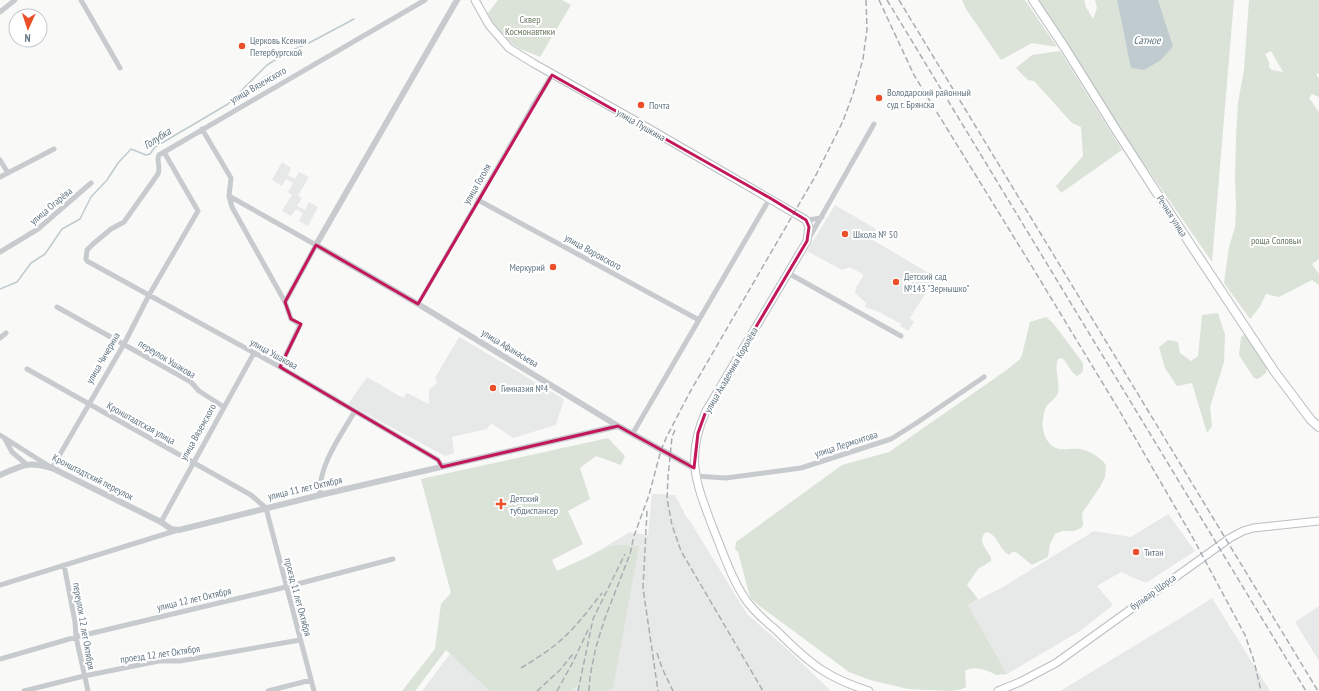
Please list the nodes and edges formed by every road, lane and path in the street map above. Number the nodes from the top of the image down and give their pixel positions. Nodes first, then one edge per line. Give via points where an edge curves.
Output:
1 (15, 0) edge
2 (81, 0) edge
3 (425, 0) edge
4 (457, 0) edge
5 (475, 0) edge
6 (1033, 0) edge
7 (0, 12) edge
8 (120, 68) dead end
9 (552, 75) junction
10 (532, 107) joint
11 (874, 124) dead end
12 (202, 129) junction
13 (54, 149) dead end
14 (164, 152) junction
15 (0, 160) edge
16 (8, 173) junction
17 (0, 177) edge
18 (91, 183) dead end
19 (229, 196) junction
20 (770, 198) junction
21 (478, 200) junction
22 (822, 217) junction
23 (806, 220) junction
24 (808, 241) junction
25 (316, 245) junction
26 (0, 252) edge
27 (788, 273) junction
28 (149, 295) junction
29 (285, 302) junction
30 (418, 304) junction
31 (57, 307) dead end
32 (699, 320) junction
33 (6, 333) dead end
34 (901, 336) dead end
35 (0, 338) edge
36 (124, 344) junction
37 (254, 353) junction
38 (280, 367) junction
39 (27, 368) dead end
40 (984, 377) dead end
41 (89, 404) junction
42 (224, 407) junction
43 (355, 411) junction
44 (618, 426) junction
45 (1319, 427) edge
46 (633, 434) junction
47 (2, 437) edge
48 (193, 462) junction
49 (26, 464) junction
50 (442, 467) junction
51 (52, 468) junction
52 (694, 468) junction
53 (0, 475) edge
54 (695, 476) junction
55 (320, 495) junction
56 (266, 508) junction
57 (1319, 521) edge
58 (161, 522) junction
59 (179, 530) junction
60 (393, 559) dead end
61 (64, 565) junction
62 (0, 585) edge
63 (286, 586) junction
64 (76, 637) junction
65 (300, 640) junction
66 (0, 659) edge
67 (84, 676) junction
68 (311, 680) junction
69 (24, 691) edge
70 (88, 691) edge
71 (268, 691) edge
72 (314, 691) edge
73 (869, 691) edge
74 (998, 691) edge

1 - 7 street
2 - 8 street
3 - 12 street, улица Вяземского
4 - 25 street
5 - 9 main road, улица Пушкина via 490,25 509,48
6 - 45 main road, Речная улица via 1275,372
9 - 10 street, улица Гоголя
9 - 20 main road, улица Пушкина
10 - 21 street, улица Гоголя
11 - 22 street, улица Академика Королёва
12 - 14 street, улица Вяземского
12 - 19 street via 231,178
13 - 16 street
14 - 28 street, улица Чичерина via 198,211
14 - 28 street, улица Ушакова via 158,158 158,174 130,215 93,244 87,250 86,258 92,264
15 - 16 street
16 - 17 street
18 - 26 street, улица Огарёва via 38,229
19 - 25 street
19 - 29 street via 232,207
20 - 23 main road, улица Пушкина
20 - 32 street
21 - 30 street, улица Гоголя
21 - 32 street, улица Воровского
22 - 23 street
22 - 24 street, улица Академика Королёва
23 - 24 main road via 809,227
24 - 27 main road, улица Академика Королёва
25 - 29 street
25 - 30 street, улица Афанасьева
27 - 34 street
27 - 52 main road, улица Академика Королёва via 706,411 698,433
28 - 36 street, улица Чичерина
28 - 37 street, улица Ушакова
29 - 38 street via 291,319 300,325
30 - 44 street, улица Афанасьева
31 - 36 street, переулок Ушакова
32 - 46 street
33 - 35 street
36 - 41 street, улица Чичерина
36 - 42 street, переулок Ушакова via 191,382 199,391
37 - 38 street, улица Ушакова
37 - 42 street, улица Вяземского
38 - 43 street, улица Ушакова
39 - 41 street, Кронштадтская улица
40 - 54 street, улица Лермонтова via 891,439 802,468 726,478
41 - 48 street, Кронштадтская улица
41 - 51 street, улица Чичерина
42 - 48 street, улица Вяземского
43 - 50 street, улица Ушакова via 438,460
43 - 55 street via 322,474
44 - 46 street, улица Афанасьева
44 - 50 street, улица 11 лет Октября
46 - 52 street, улица Афанасьева
47 - 49 street via 12,452
47 - 51 street, Кронштадтский переулок
48 - 56 street, Кронштадтская улица via 251,495
48 - 58 street, улица Вяземского
49 - 51 street
49 - 53 street
50 - 55 street, улица 11 лет Октября
51 - 58 street, Кронштадтский переулок
52 - 54 main road, улица Академика Королёва
54 - 73 main road, улица Академика Королёва via 729,568 746,601 821,670
55 - 56 street, улица 11 лет Октября
56 - 59 street, улица 11 лет Октября
56 - 63 street, проезд 11 лет Октября
57 - 74 main road, бульвар Щорса via 1243,531 1056,663
58 - 59 street, Кронштадтский переулок via 170,529
59 - 61 street, улица 11 лет Октября
60 - 63 street, улица 12 лет Октября
61 - 62 street, улица 11 лет Октября
61 - 64 street, переулок 12 лет Октября via 76,622
63 - 64 street, улица 12 лет Октября
63 - 65 street, проезд 11 лет Октября
64 - 66 street, улица 12 лет Октября
64 - 67 street, переулок 12 лет Октября
65 - 67 street, проезд 12 лет Октября via 180,661 160,661
65 - 68 street, проезд 11 лет Октября
67 - 69 street, проезд 12 лет Октября
67 - 70 street, переулок 12 лет Октября
68 - 71 street
68 - 72 street, проезд 11 лет Октября

